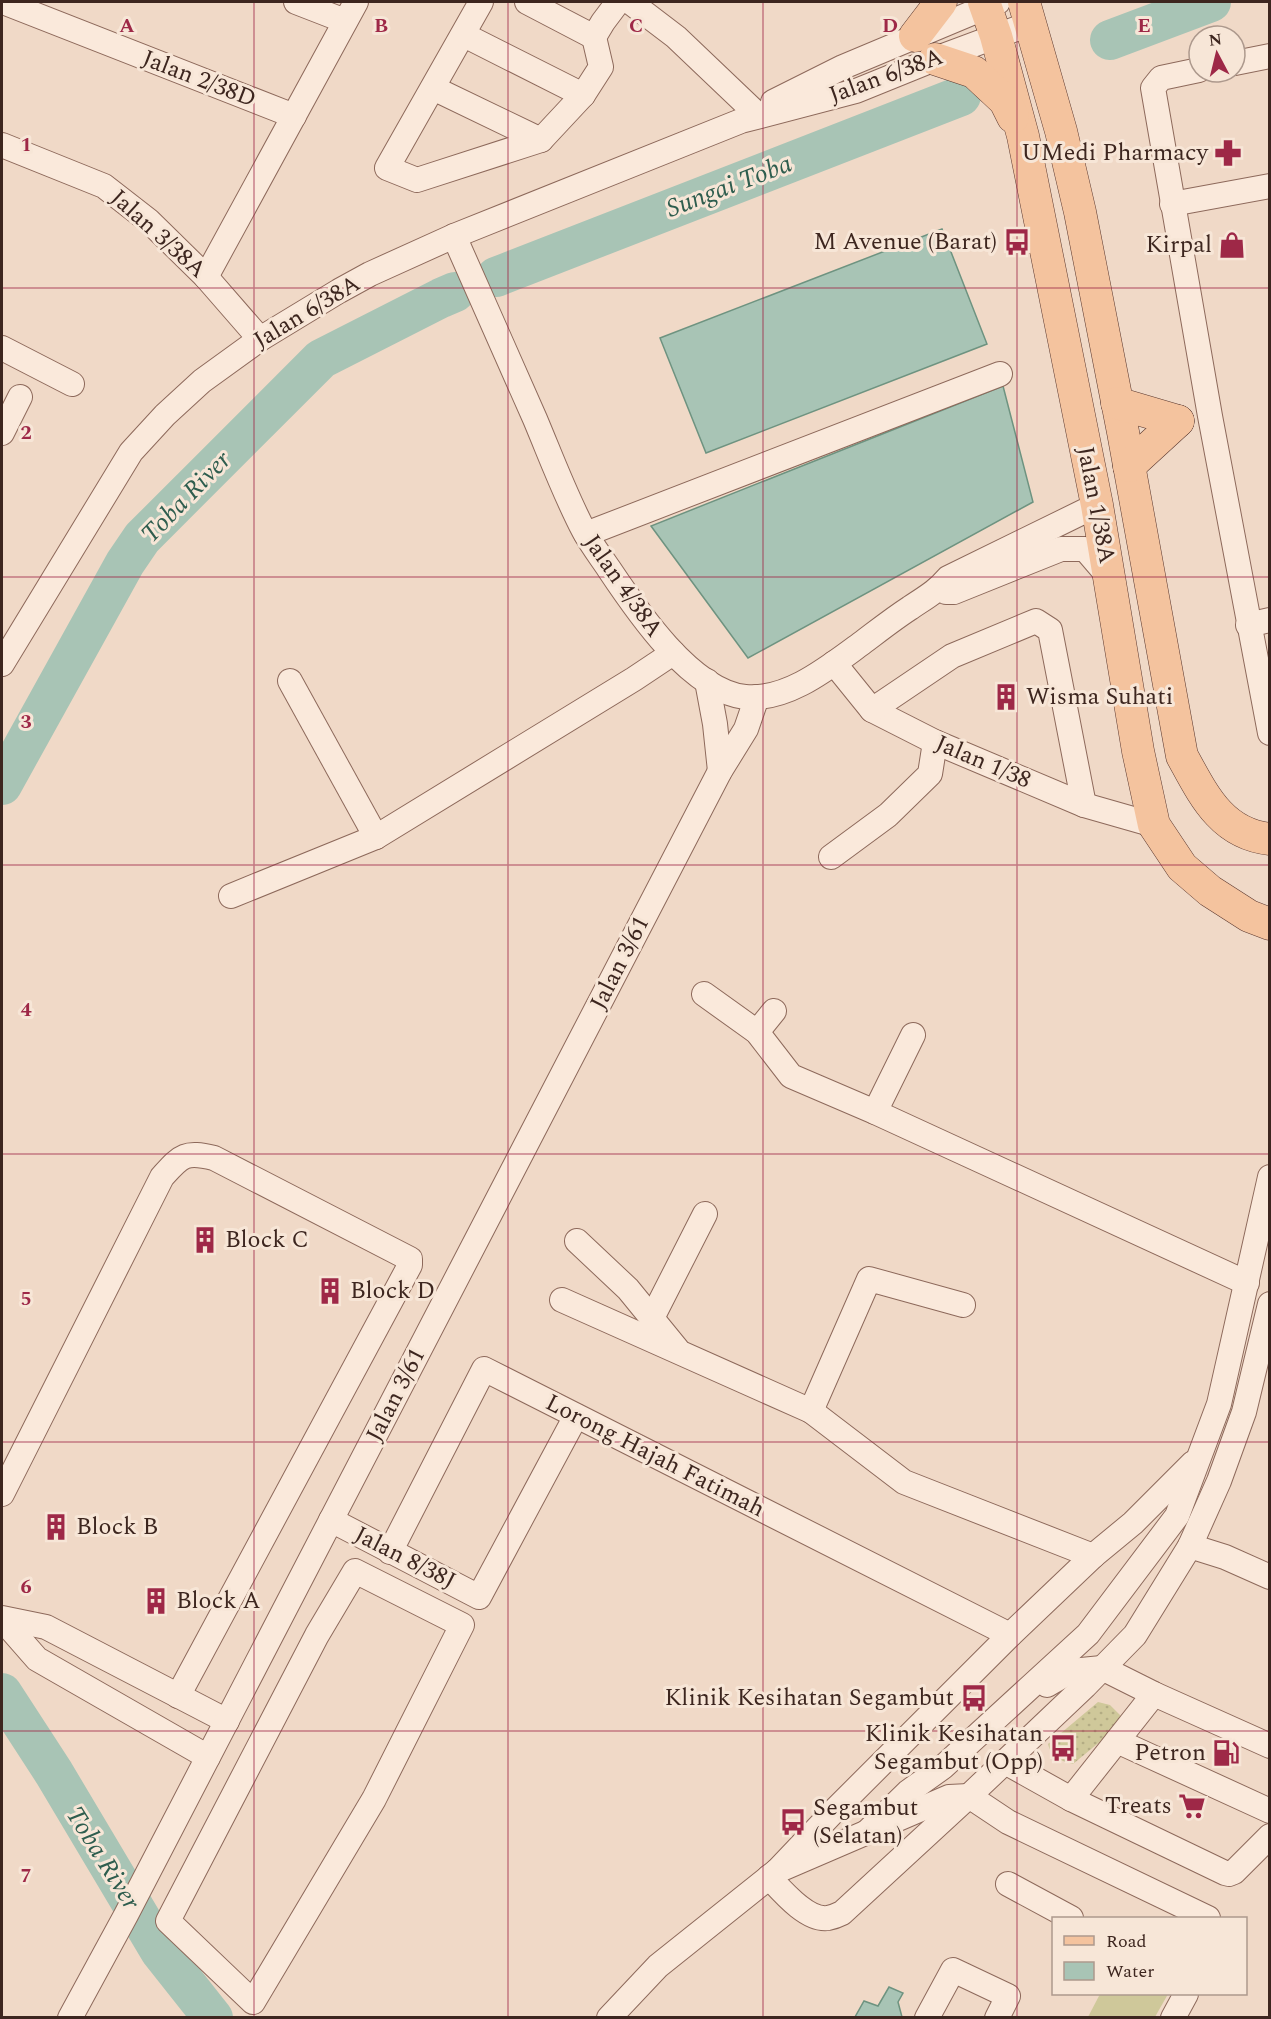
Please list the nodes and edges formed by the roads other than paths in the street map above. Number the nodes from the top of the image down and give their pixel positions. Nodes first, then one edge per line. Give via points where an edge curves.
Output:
1 (3, 2) edge
2 (296, 2) edge
3 (481, 2) edge
4 (527, 2) edge
5 (618, 2) edge
6 (630, 2) edge
7 (941, 2) edge
8 (989, 3) edge
9 (351, 11) edge
10 (1026, 13) edge
11 (464, 35) junction
12 (996, 36) junction
13 (594, 38) junction
14 (925, 47) junction
15 (1269, 56) edge
16 (1247, 61) edge
17 (1187, 73) edge
18 (433, 88) junction
19 (583, 95) junction
20 (294, 116) junction
21 (751, 116) junction
22 (1023, 136) junction
23 (541, 140) junction
24 (2, 145) edge
25 (1269, 186) edge
26 (1172, 204) junction
27 (454, 236) junction
28 (206, 277) junction
29 (1058, 314) junction
30 (260, 339) junction
31 (2, 348) edge
32 (1000, 374) dead end
33 (72, 384) dead end
34 (20, 397) dead end
35 (1210, 416) junction
36 (1178, 421) junction
37 (1113, 424) junction
38 (2, 433) edge
39 (1129, 466) junction
40 (1097, 505) junction
41 (586, 534) junction
42 (1109, 573) junction
43 (935, 593) junction
44 (1259, 622) edge
45 (673, 653) junction
46 (834, 663) junction
47 (2, 664) edge
48 (290, 681) dead end
49 (707, 681) junction
50 (757, 697) junction
51 (872, 710) junction
52 (1269, 733) edge
53 (935, 742) junction
54 (720, 771) junction
55 (1084, 805) junction
56 (1154, 825) junction
57 (376, 837) junction
58 (1269, 839) edge
59 (831, 857) dead end
60 (231, 896) dead end
61 (1259, 920) edge
62 (1269, 940) edge
63 (704, 994) dead end
64 (774, 1011) dead end
65 (757, 1032) junction
66 (913, 1035) dead end
67 (875, 1113) junction
68 (1269, 1176) edge
69 (705, 1214) dead end
70 (577, 1241) dead end
71 (1247, 1283) junction
72 (562, 1300) dead end
73 (1269, 1304) edge
74 (963, 1305) dead end
75 (652, 1318) junction
76 (681, 1353) junction
77 (811, 1411) junction
78 (576, 1416) junction
79 (1197, 1459) junction
80 (2, 1494) edge
81 (331, 1520) junction
82 (1190, 1546) junction
83 (390, 1551) junction
84 (1093, 1556) junction
85 (1269, 1577) edge
86 (282, 1615) junction
87 (2, 1618) edge
88 (317, 1635) junction
89 (1010, 1635) junction
90 (1102, 1668) junction
91 (1154, 1694) junction
92 (178, 1696) junction
93 (994, 1720) junction
94 (227, 1721) junction
95 (1117, 1741) junction
96 (1269, 1746) edge
97 (208, 1757) junction
98 (1005, 1762) junction
99 (969, 1796) junction
100 (1071, 1799) junction
101 (1269, 1811) edge
102 (866, 1833) junction
103 (1269, 1836) edge
104 (773, 1874) junction
105 (1008, 1884) dead end
106 (1069, 1917) edge
107 (1206, 1917) edge
108 (1185, 1995) edge
109 (70, 2018) edge
110 (609, 2018) edge
111 (927, 2018) edge
112 (997, 2018) edge
113 (1173, 2018) edge

1 - 20 street, Jalan 2/38D
2 - 9 street
3 - 11 street
4 - 13 street
5 - 13 street
6 - 21 street via 676,37
7 - 14 main road
8 - 12 main road, Jalan 1/38A
8 - 14 street, Jalan 6/38A
9 - 20 street
10 - 12 street, Jalan 6/38A
10 - 37 main road, Jalan 1/38A via 1080,212
11 - 18 street
11 - 19 street
12 - 14 street, Jalan 6/38A
12 - 22 main road, Jalan 1/38A
13 - 19 street via 601,67
14 - 21 street, Jalan 6/38A via 856,91
14 - 22 main road via 974,72 1005,101
15 - 16 street
17 - 26 street via 1161,78 1153,88
18 - 23 street
18 - 23 street via 387,168 417,180
19 - 23 street
20 - 28 street
21 - 27 street, Jalan 6/38A
22 - 29 main road, Jalan 1/38A
24 - 28 street, Jalan 3/38A via 104,186 149,220
25 - 26 street
26 - 35 street
27 - 30 street, Jalan 6/38A via 360,279
27 - 41 street, Jalan 4/38A
28 - 30 street, Jalan 3/38A
29 - 37 main road
29 - 40 main road, Jalan 1/38A
30 - 47 street, Jalan 6/38A via 202,381 131,452
31 - 33 street
32 - 41 street
34 - 38 street
35 - 36 street
35 - 44 street
36 - 37 main road
36 - 39 main road
37 - 39 main road, Jalan 1/38A
37 - 42 main road via 1118,524
39 - 58 main road, Jalan 1/38A via 1182,756 1208,802 1231,827 1254,838
40 - 42 main road, Jalan 1/38A
40 - 43 street, Jalan 4/38A via 948,578
41 - 45 street, Jalan 4/38A via 638,613
42 - 43 street, Jalan 4/38A via 1085,549 1061,549 954,592
42 - 56 main road, Jalan 1/38A
43 - 46 street, Jalan 4/38A
44 - 52 street
45 - 49 street, Jalan 4/38A
45 - 57 street
46 - 50 street, Jalan 4/38A via 804,682
46 - 51 street, Jalan 1/38
48 - 57 street
49 - 50 street, Jalan 4/38A via 726,692
49 - 54 street
50 - 54 street, Jalan 3/61 via 746,729
51 - 53 street, Jalan 1/38
51 - 55 street via 952,656 1036,621 1050,630
53 - 55 street, Jalan 1/38
53 - 59 street via 930,774 888,815
54 - 81 street, Jalan 3/61
55 - 56 street, Jalan 1/38
56 - 61 main road, Jalan 1/38A via 1182,867 1210,891
57 - 60 street
61 - 62 main road, Jalan 1/38A
63 - 65 street
64 - 65 street
65 - 67 street via 791,1076
66 - 67 street
67 - 71 street
68 - 71 street
69 - 75 street
70 - 75 street via 628,1289
71 - 79 street via 1219,1404
72 - 76 street
73 - 82 street via 1240,1422
74 - 77 street via 868,1279
75 - 76 street
76 - 77 street
77 - 84 street via 904,1482
78 - 83 street, Jalan 8/38J via 479,1597
78 - 83 street, Lorong Hajah Fatimah via 484,1369
78 - 89 street, Lorong Hajah Fatimah
79 - 84 street via 1133,1523
79 - 93 street via 1177,1516 1088,1635
80 - 92 street via 162,1177 179,1158 196,1153 214,1158 410,1259
81 - 83 street, Jalan 8/38J
81 - 86 street, Jalan 3/61
82 - 85 street
82 - 90 street via 1135,1635
84 - 89 street
86 - 88 street
86 - 94 street, Jalan 3/61
87 - 92 street via 46,1626
87 - 97 street via 37,1659
88 - 88 street via 355,1571 462,1625 374,1799 253,2002 168,1921
89 - 104 street
90 - 91 street
90 - 93 street via 1071,1671
90 - 98 street
91 - 95 street
91 - 96 street
92 - 94 street
93 - 102 street
94 - 97 street, Jalan 3/61
95 - 100 street
95 - 101 street
97 - 109 street, Jalan 3/61
98 - 99 street
98 - 100 street
99 - 102 street via 949,1797
99 - 104 street via 842,1913 826,1919 812,1916 789,1898
99 - 107 street via 1008,1822
100 - 103 street via 1229,1874
102 - 104 street
104 - 110 street via 657,1966
105 - 106 street
108 - 113 street
111 - 112 street via 952,1970 1008,1996

